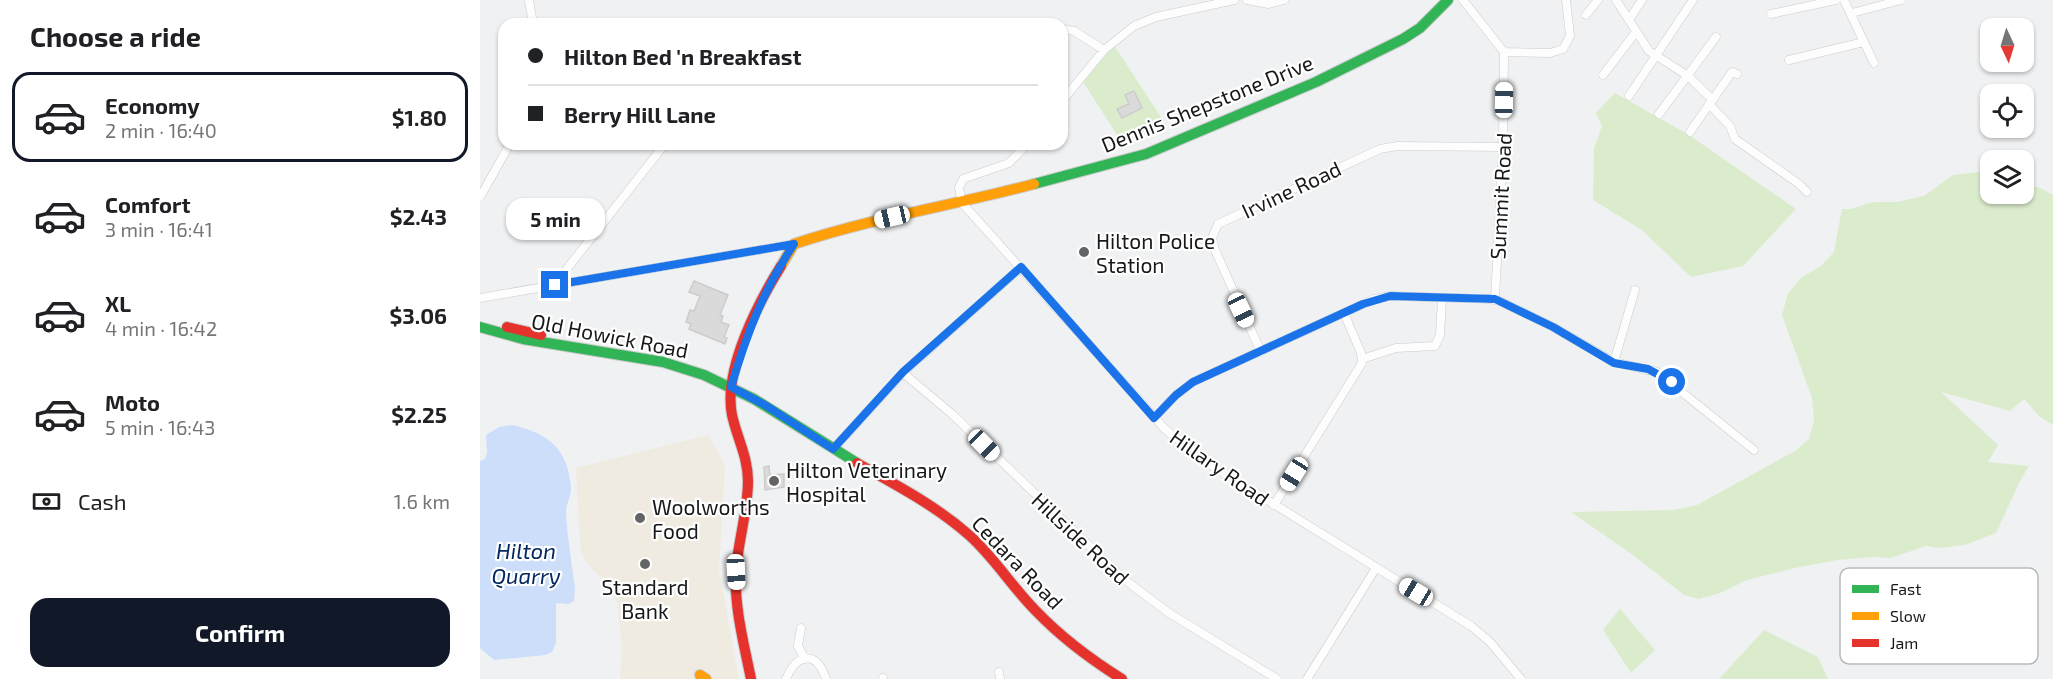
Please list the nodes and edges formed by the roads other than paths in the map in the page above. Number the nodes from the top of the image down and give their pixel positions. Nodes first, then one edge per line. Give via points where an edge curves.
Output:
1 (530, 0) edge
2 (1234, 0) edge
3 (1247, 0) edge
4 (1284, 0) edge
5 (1448, 0) edge
6 (1463, 0) edge
7 (1566, 0) edge
8 (1598, 0) edge
9 (1616, 0) edge
10 (1642, 0) edge
11 (1694, 0) edge
12 (1836, 0) edge
13 (1844, 0) edge
14 (1901, 0) edge
15 (1852, 13) junction
16 (1771, 14) dead end
17 (1586, 15) dead end
18 (532, 18) edge
19 (1629, 20) junction
20 (1068, 30) edge
21 (1636, 32) junction
22 (1716, 37) dead end
23 (1864, 42) junction
24 (1104, 50) junction
25 (1504, 52) junction
26 (1657, 57) junction
27 (1789, 60) dead end
28 (1874, 63) dead end
29 (1737, 74) dead end
30 (1603, 75) dead end
31 (1688, 76) junction
32 (1068, 94) edge
33 (1629, 96) dead end
34 (1711, 101) junction
35 (1659, 114) dead end
36 (1690, 132) dead end
37 (1503, 147) junction
38 (507, 150) edge
39 (660, 150) edge
40 (1021, 150) edge
41 (1807, 192) dead end
42 (480, 197) edge
43 (962, 202) junction
44 (794, 244) junction
45 (1021, 267) junction
46 (555, 285) junction
47 (1635, 290) dead end
48 (480, 298) edge
49 (1442, 299) junction
50 (1495, 299) junction
51 (1344, 313) junction
52 (480, 320) edge
53 (480, 327) edge
54 (1261, 352) junction
55 (1362, 358) junction
56 (1614, 363) junction
57 (903, 372) junction
58 (732, 384) junction
59 (754, 399) junction
60 (732, 414) junction
61 (1154, 418) junction
62 (835, 447) junction
63 (1754, 450) dead end
64 (1274, 505) junction
65 (1376, 568) junction
66 (801, 628) dead end
67 (805, 659) junction
68 (748, 676) edge
69 (786, 679) edge
70 (826, 679) edge
71 (1122, 679) edge
72 (1277, 679) edge
73 (1307, 679) edge
74 (1521, 679) edge

1 - 18 street
2 - 24 street via 1143,21
3 - 4 street via 1269,4
5 - 43 main road, Dennis Shepstone Drive via 1403,39 1317,82 1156,149 1113,165
6 - 25 street
7 - 25 street via 1570,36 1563,50
8 - 17 street
9 - 19 street
10 - 19 street
11 - 26 street
12 - 16 street
13 - 15 street
14 - 15 street
15 - 23 street
19 - 21 street
20 - 24 street
21 - 26 street
21 - 30 street
22 - 31 street
23 - 27 street
23 - 28 street
24 - 32 street
25 - 37 street, Summit Road
26 - 31 street
26 - 33 street
29 - 34 street via 1732,72
31 - 34 street
31 - 35 street
34 - 36 street
34 - 41 street via 1735,139
37 - 50 street, Summit Road
37 - 54 street, Irvine Road via 1380,149 1218,224 1212,238 1215,250
38 - 42 street
39 - 46 street
40 - 43 street via 1009,163 963,179 959,188
43 - 44 main road, Dennis Shepstone Drive via 848,226
43 - 45 street, Hillary Road
44 - 46 street
44 - 58 main road via 765,293 745,338
45 - 57 street
45 - 61 street, Hillary Road
46 - 48 street
47 - 56 street
49 - 50 street
49 - 51 street via 1390,296
49 - 55 street via 1440,335 1435,346 1396,348
50 - 56 street
51 - 54 street
51 - 55 street
52 - 58 main road, Old Howick Road via 525,332 660,355
53 - 58 main road, Old Howick Road via 523,339 663,362
54 - 61 street via 1185,388
55 - 64 street
56 - 63 street via 1657,372
57 - 62 street
57 - 72 street, Hillside Road via 1125,580 1169,613
58 - 59 main road, Cedara Road
58 - 60 main road
58 - 62 main road, Cedara Road via 789,413
59 - 60 main road via 742,401
59 - 62 main road, Cedara Road
60 - 68 main road via 747,460 748,483 736,572
61 - 64 street, Hillary Road via 1209,464
62 - 71 main road, Cedara Road via 930,504 970,536 1063,637
64 - 65 street, Hillary Road
65 - 73 street
65 - 74 street, Hillary Road via 1481,633
66 - 67 street via 798,646
67 - 69 street via 792,668
67 - 70 street via 821,664

